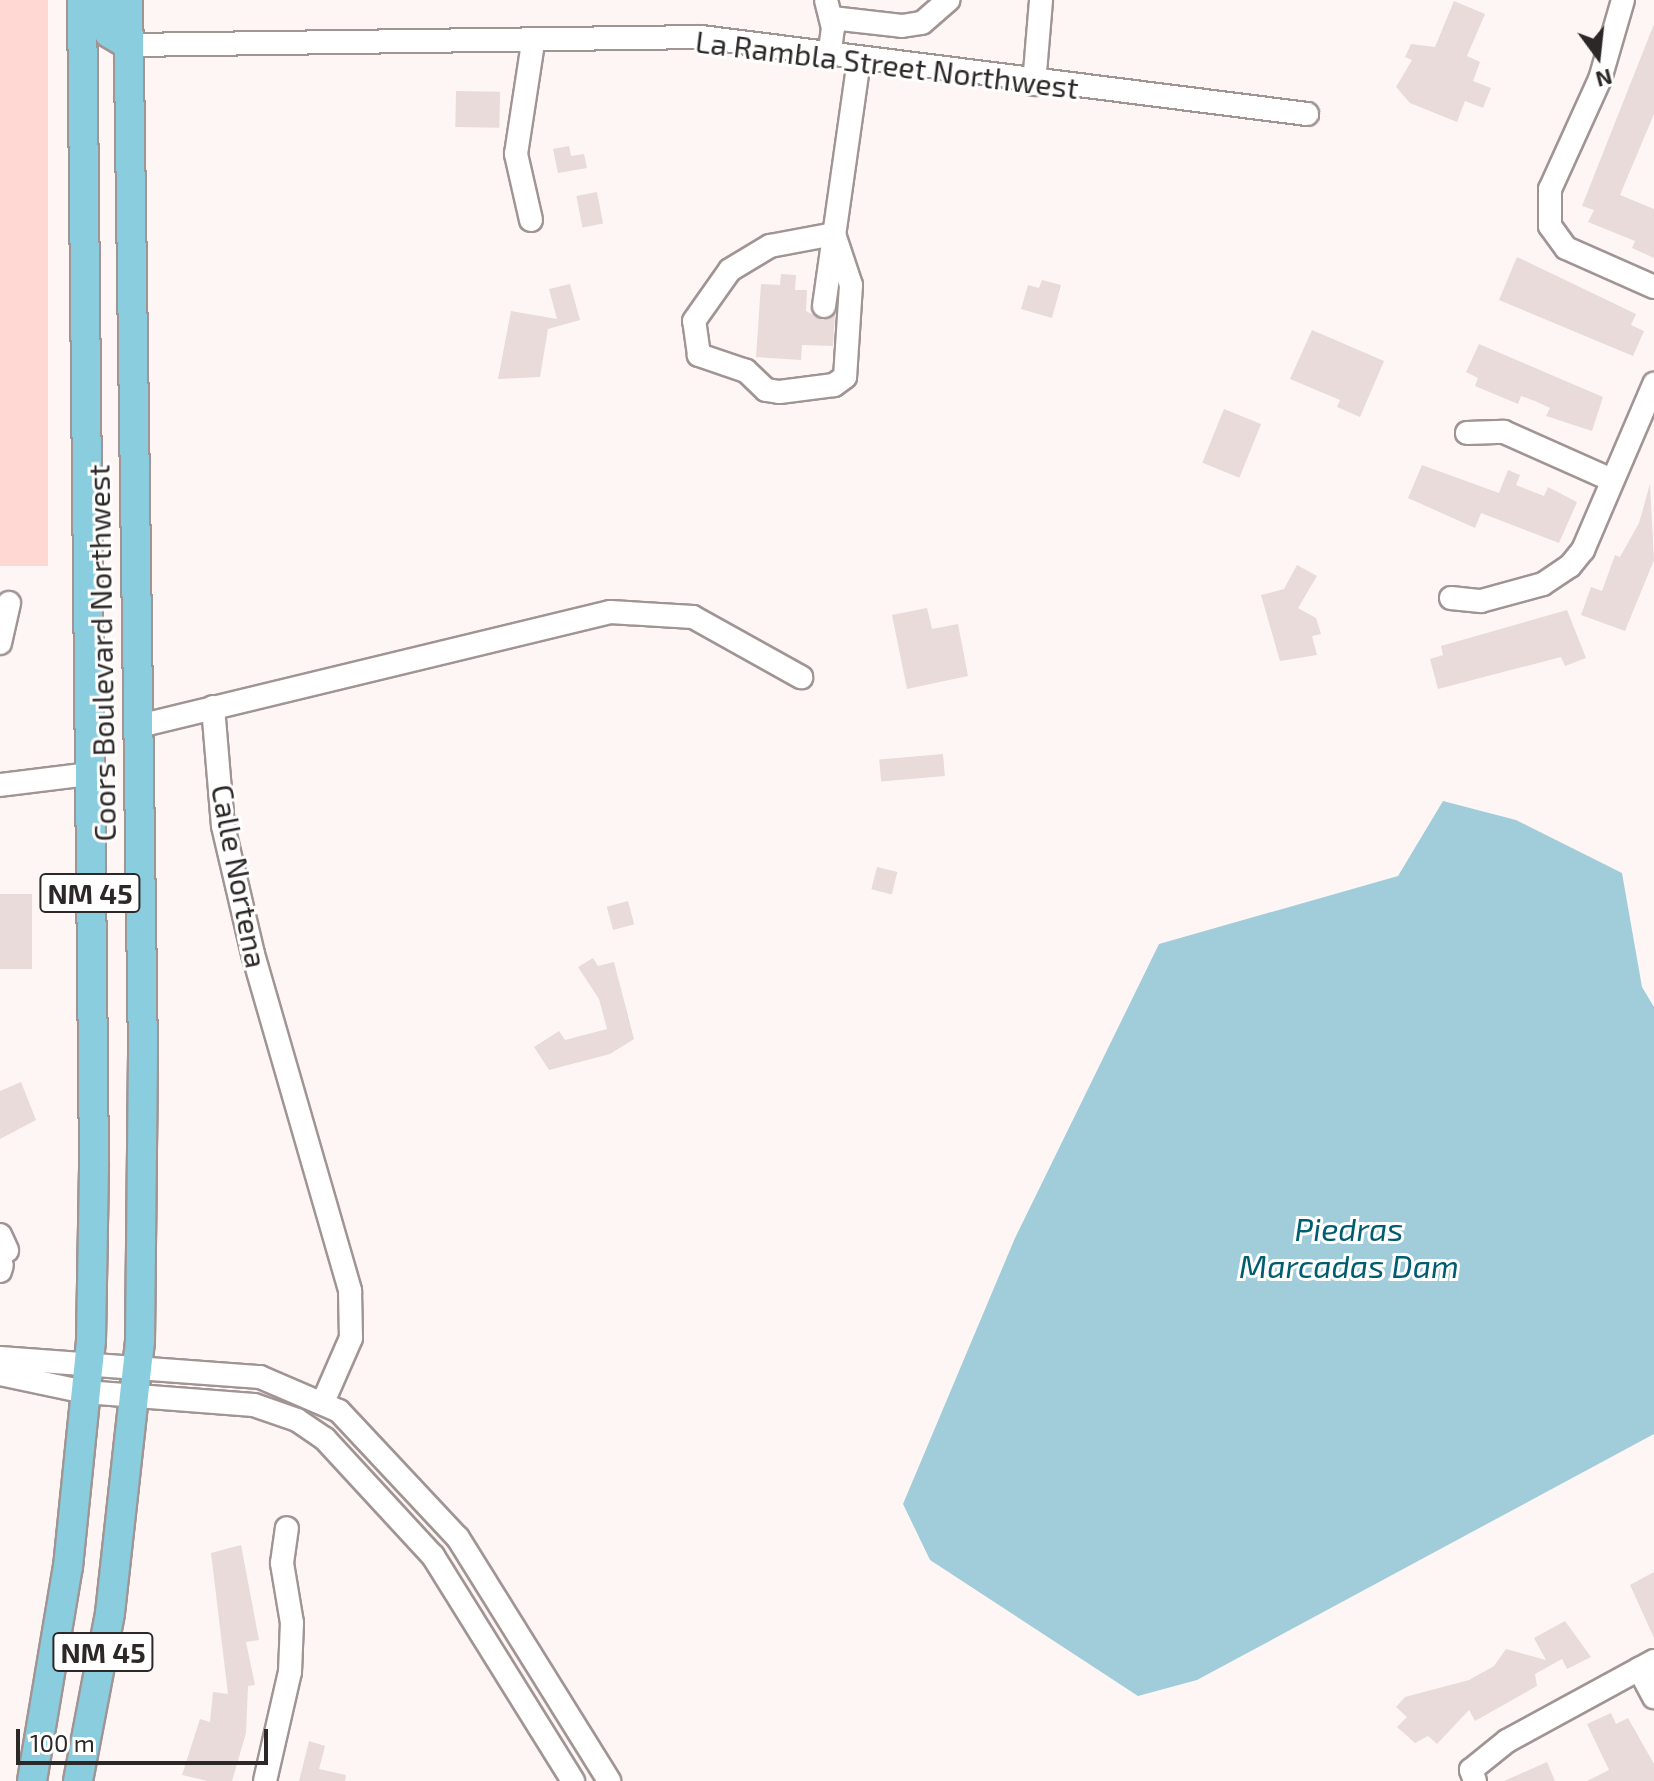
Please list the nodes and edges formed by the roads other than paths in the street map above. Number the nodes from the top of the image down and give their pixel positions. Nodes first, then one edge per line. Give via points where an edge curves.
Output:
1 (82, 0) edge
2 (105, 0) edge
3 (128, 0) edge
4 (948, 0) edge
5 (1041, 0) edge
6 (1623, 0) edge
7 (829, 9) edge
8 (533, 43) junction
9 (129, 45) junction
10 (829, 55) junction
11 (859, 59) junction
12 (1034, 84) junction
13 (1307, 114) dead end
14 (531, 220) dead end
15 (834, 234) junction
16 (1654, 287) edge
17 (824, 306) dead end
18 (1654, 384) edge
19 (1467, 433) dead end
20 (1612, 480) junction
21 (1451, 598) dead end
22 (9, 603) dead end
23 (0, 643) edge
24 (801, 677) dead end
25 (213, 707) junction
26 (135, 727) junction
27 (89, 774) junction
28 (0, 785) edge
29 (0, 1358) edge
30 (88, 1361) junction
31 (138, 1366) junction
32 (0, 1374) edge
33 (85, 1392) junction
34 (135, 1397) junction
35 (323, 1402) junction
36 (287, 1528) dead end
37 (1646, 1665) edge
38 (1654, 1697) edge
39 (32, 1781) edge
40 (78, 1781) edge
41 (265, 1781) edge
42 (573, 1781) edge
43 (609, 1781) edge
44 (1475, 1781) edge

1 - 27 main road, Coors Boulevard Northwest / NM 45
2 - 9 main road via 109,33
3 - 9 main road, Coors Boulevard Northwest / NM 45
4 - 7 street via 922,23 902,26
5 - 12 street
6 - 16 street via 1600,79 1550,189 1550,226 1566,248
7 - 10 street
8 - 9 street, La Rambla Street Northwest
8 - 10 street, La Rambla Street Northwest via 701,37
8 - 14 street via 516,154
9 - 26 main road, Coors Boulevard Northwest / NM 45
10 - 11 street, La Rambla Street Northwest
11 - 12 street, La Rambla Street Northwest
11 - 15 street
12 - 13 street, La Rambla Street Northwest
15 - 15 street via 770,246 730,270 694,321 699,355 746,371 766,390 779,392 834,385 845,377 851,285
15 - 17 street
18 - 20 street
19 - 20 street via 1504,432
20 - 21 street via 1570,566 1543,584 1481,601
22 - 23 street
24 - 25 street via 693,617 610,612
25 - 26 street
25 - 35 street, Calle Nortena via 223,826 354,1318
26 - 31 main road, Coors Boulevard Northwest / NM 45 via 143,1055
27 - 28 street
27 - 30 main road, Coors Boulevard Northwest / NM 45 via 94,1164
29 - 30 street
30 - 31 street
30 - 33 main road, Coors Boulevard Northwest / NM 45
31 - 34 main road, Coors Boulevard Northwest / NM 45
31 - 35 street via 260,1377
32 - 33 street
33 - 34 street
33 - 39 main road, Coors Boulevard Northwest / NM 45 via 68,1567
34 - 40 main road, Coors Boulevard Northwest / NM 45 via 110,1613
34 - 42 street via 254,1405 297,1420 325,1439 433,1556
35 - 43 street via 369,1438 458,1538 579,1723
36 - 41 street via 282,1563 292,1623 290,1672
37 - 38 street
37 - 44 street via 1507,1741 1471,1770

